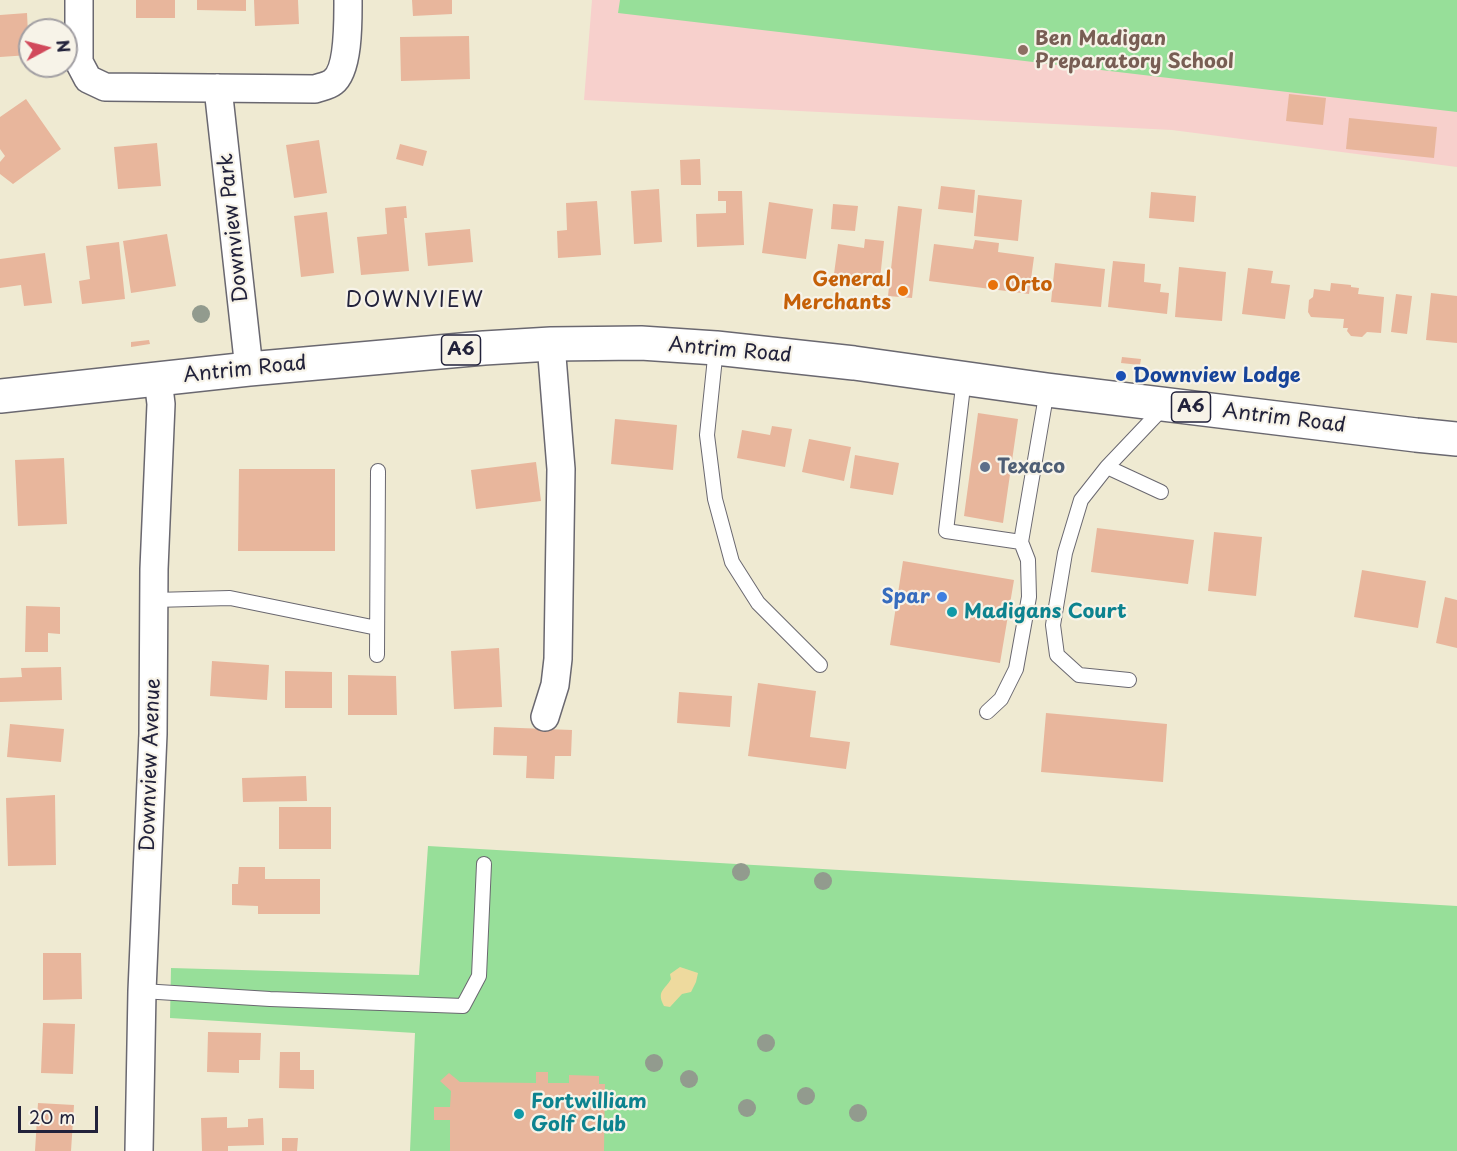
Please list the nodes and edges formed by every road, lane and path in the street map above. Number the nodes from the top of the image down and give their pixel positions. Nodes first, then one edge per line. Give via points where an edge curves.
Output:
1 (79, 0) edge
2 (348, 0) edge
3 (218, 88) junction
4 (551, 344) junction
5 (716, 348) junction
6 (249, 369) junction
7 (964, 378) junction
8 (158, 380) junction
9 (1047, 390) junction
10 (0, 396) edge
11 (1167, 404) junction
12 (1457, 439) edge
13 (1107, 467) junction
14 (378, 471) dead end
15 (1161, 492) dead end
16 (1021, 542) junction
17 (154, 600) junction
18 (377, 628) junction
19 (377, 655) dead end
20 (820, 665) dead end
21 (1129, 680) dead end
22 (987, 712) dead end
23 (546, 717) dead end
24 (484, 864) dead end
25 (142, 991) junction
26 (139, 1151) edge

1 - 3 street via 79,62 88,78 105,87
2 - 3 street via 347,48 333,82 315,88
3 - 6 street, Downview Park
4 - 5 main road, Antrim Road / A6 via 641,343
4 - 6 main road, Antrim Road / A6
4 - 23 street via 561,469 558,659
5 - 7 main road, Antrim Road / A6
5 - 20 lane via 708,435 715,499 732,562 759,603
6 - 8 main road, Antrim Road / A6
7 - 9 main road, Antrim Road / A6
7 - 16 lane via 946,531
8 - 10 main road, Antrim Road / A6
8 - 17 street, Downview Avenue via 161,404
9 - 11 main road, Antrim Road / A6
9 - 16 lane
11 - 12 main road, Antrim Road / A6
11 - 13 lane
13 - 15 lane
13 - 21 lane via 1081,500 1065,553 1053,625 1057,655 1079,675
14 - 18 lane
16 - 22 lane via 1028,560 1029,597 1016,669 1001,699
17 - 18 lane via 230,598
17 - 25 street, Downview Avenue via 153,734
18 - 19 lane
24 - 25 lane via 479,976 463,1006
25 - 26 street, Downview Avenue

